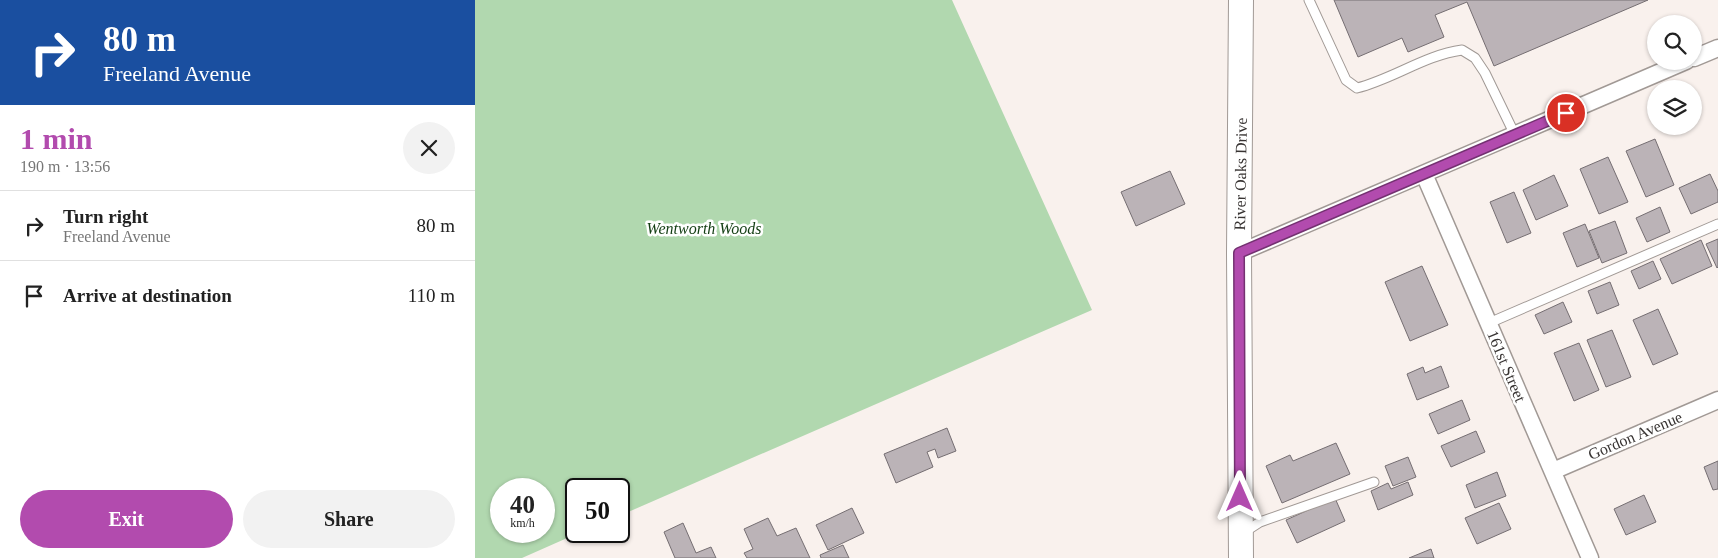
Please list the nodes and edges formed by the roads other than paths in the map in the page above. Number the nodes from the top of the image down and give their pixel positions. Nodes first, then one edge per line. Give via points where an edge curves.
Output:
1 (1241, 0) edge
2 (1309, 0) edge
3 (1718, 48) edge
4 (1702, 55) edge
5 (1666, 70) edge
6 (1515, 135) junction
7 (1424, 174) junction
8 (1718, 224) edge
9 (1239, 253) junction
10 (1489, 323) junction
11 (1718, 400) edge
12 (1553, 470) junction
13 (1374, 482) dead end
14 (1241, 534) junction
15 (1241, 558) edge
16 (1590, 558) edge

1 - 9 main road, River Oaks Drive
2 - 6 lane via 1346,80 1357,88 1447,52 1462,50 1475,58 1485,73
3 - 4 street
5 - 6 street
6 - 7 street
7 - 9 street
7 - 10 street, 161st Street
8 - 10 lane
9 - 14 main road, River Oaks Drive
10 - 12 street, 161st Street
11 - 12 street, Gordon Avenue
12 - 16 street, 161st Street
13 - 14 lane via 1260,522
14 - 15 main road, River Oaks Drive

